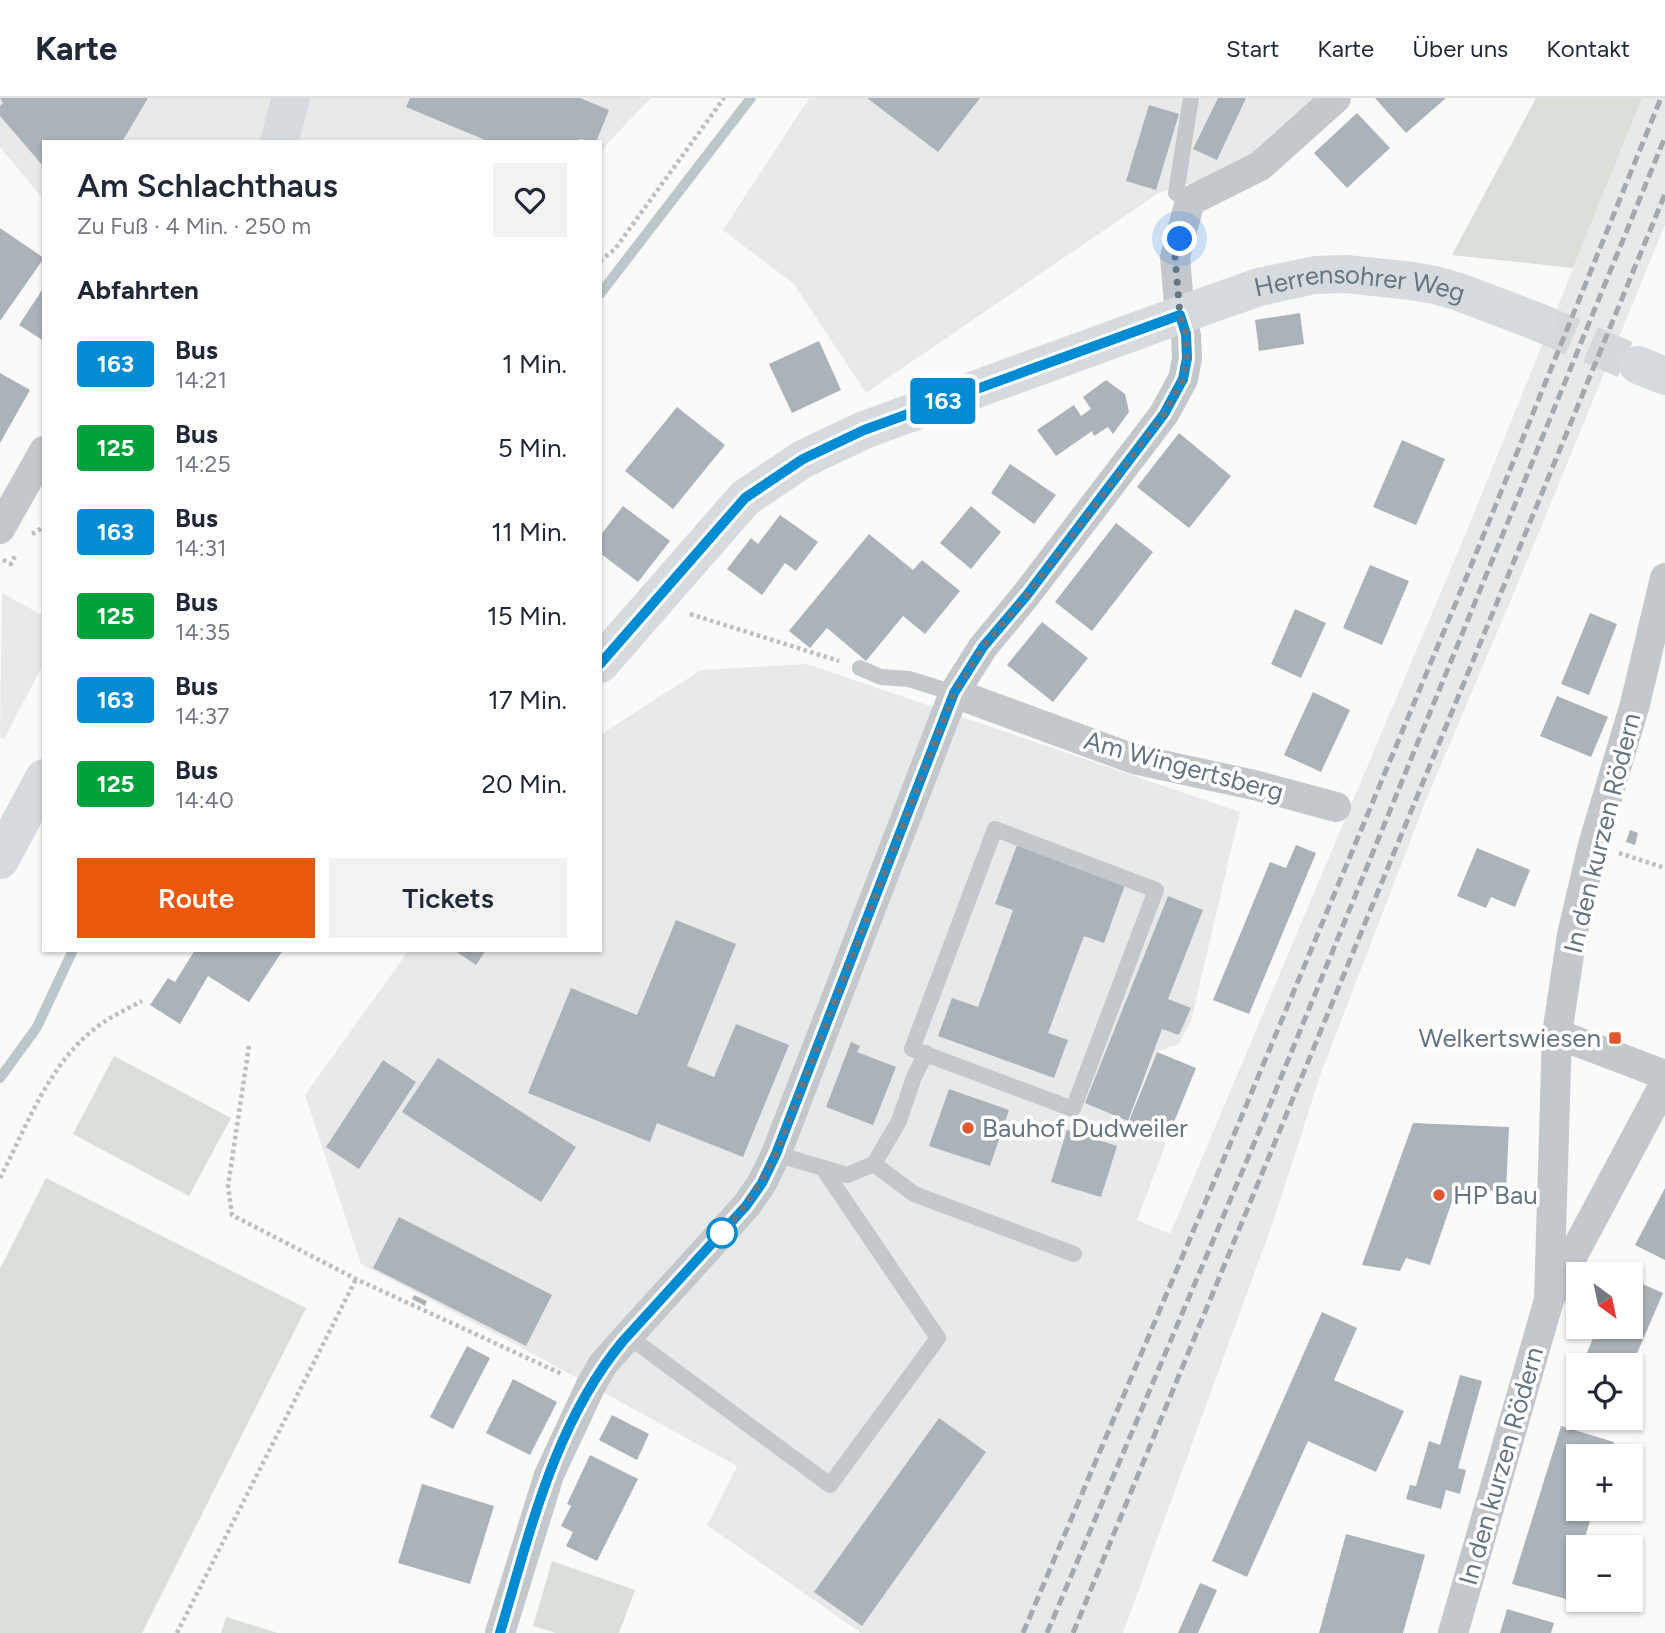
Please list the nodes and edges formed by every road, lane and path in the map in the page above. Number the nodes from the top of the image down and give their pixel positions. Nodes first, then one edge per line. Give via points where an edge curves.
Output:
1 (291, 98) edge
2 (724, 98) edge
3 (1191, 98) edge
4 (1336, 98) edge
5 (280, 140) edge
6 (1190, 201) junction
7 (602, 259) edge
8 (1180, 315) junction
9 (1538, 322) tunnel mouth
10 (40, 466) edge
11 (0, 529) edge
12 (1665, 578) edge
13 (705, 619) dead end
14 (602, 661) edge
15 (860, 668) joint
16 (954, 693) junction
17 (42, 782) edge
18 (1336, 807) dead end
19 (1622, 854) dead end
20 (0, 860) edge
21 (1665, 868) edge
22 (142, 1001) dead end
23 (1557, 1034) junction
24 (249, 1046) dead end
25 (926, 1054) junction
26 (1665, 1075) edge
27 (1665, 1083) edge
28 (776, 1154) junction
29 (874, 1164) junction
30 (822, 1167) junction
31 (0, 1178) edge
32 (1074, 1254) dead end
33 (356, 1279) junction
34 (1549, 1300) junction
35 (628, 1336) junction
36 (590, 1387) junction
37 (177, 1633) edge
38 (500, 1633) edge
39 (1453, 1633) edge

1 - 5 street
2 - 7 path via 615,248
3 - 6 lane via 1176,193
4 - 6 street via 1259,166
6 - 8 street via 1175,257
8 - 9 street, Herrensohrer Weg via 1259,287 1315,275 1346,274 1435,285
8 - 14 street, Herrensohrer Weg via 864,430 803,459 745,498
8 - 16 street via 1187,358 1183,379 1164,414 983,647
10 - 11 street
12 - 23 street, In den kurzen Rödern via 1584,879
13 - 15 path
15 - 16 lane
16 - 18 street, Am Wingertsberg via 1134,759
16 - 28 street
17 - 20 street
19 - 21 path
22 - 31 path via 94,1030 53,1074
23 - 26 street
23 - 34 street, In den kurzen Rödern
24 - 33 path via 228,1186 232,1216
25 - 25 lane via 912,1049 995,829 1156,890 1073,1109
25 - 29 lane via 899,1121
27 - 34 street, In den kurzen Rödern
28 - 30 lane
28 - 35 street via 746,1206
29 - 30 lane via 847,1175
29 - 32 lane via 914,1195
30 - 35 lane via 937,1338 830,1485
33 - 36 path
33 - 37 path
34 - 39 street, In den kurzen Rödern
35 - 36 street
36 - 38 street via 549,1475

